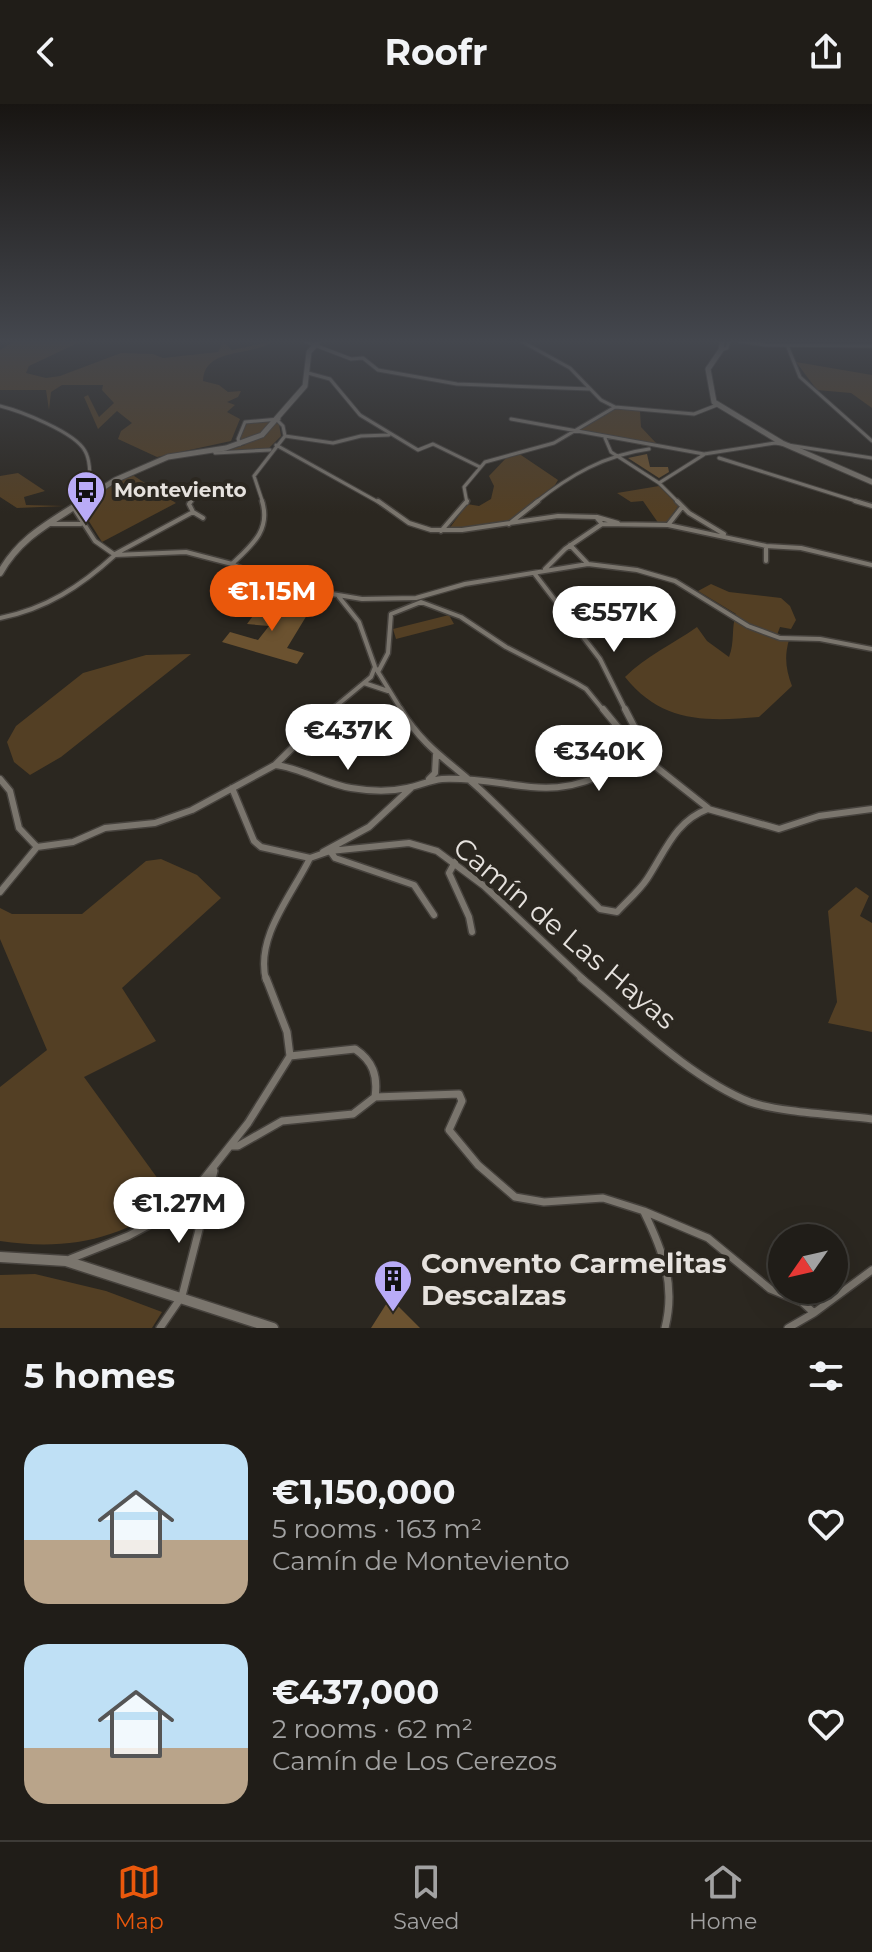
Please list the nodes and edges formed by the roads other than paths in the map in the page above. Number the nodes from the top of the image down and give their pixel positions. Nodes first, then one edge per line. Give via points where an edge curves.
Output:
1 (295, 398) edge
2 (346, 398) edge
3 (599, 398) edge
4 (713, 398) edge
5 (824, 398) edge
6 (717, 405) junction
7 (0, 406) edge
8 (615, 407) junction
9 (511, 419) dead end
10 (278, 420) junction
11 (571, 431) junction
12 (389, 435) junction
13 (285, 436) junction
14 (605, 438) junction
15 (872, 441) edge
16 (782, 443) junction
17 (240, 444) junction
18 (635, 444) junction
19 (276, 445) junction
20 (660, 448) junction
21 (214, 450) junction
22 (271, 450) junction
23 (640, 450) junction
24 (284, 451) junction
25 (707, 454) junction
26 (617, 456) junction
27 (719, 456) junction
28 (872, 458) edge
29 (480, 467) junction
30 (872, 482) edge
31 (659, 483) junction
32 (197, 494) dead end
33 (90, 496) junction
34 (872, 506) edge
35 (73, 507) junction
36 (682, 507) junction
37 (193, 512) junction
38 (596, 517) junction
39 (203, 518) dead end
40 (47, 524) junction
41 (81, 524) junction
42 (602, 524) junction
43 (508, 525) junction
44 (631, 525) junction
45 (668, 525) junction
46 (440, 531) junction
47 (728, 537) junction
48 (570, 545) junction
49 (766, 546) junction
50 (114, 555) junction
51 (766, 561) dead end
52 (232, 564) junction
53 (588, 564) junction
54 (872, 565) edge
55 (545, 570) junction
56 (0, 573) edge
57 (534, 573) junction
58 (338, 597) junction
59 (0, 618) edge
60 (872, 649) edge
61 (376, 670) junction
62 (383, 679) junction
63 (363, 683) junction
64 (391, 692) junction
65 (617, 726) junction
66 (436, 755) junction
67 (652, 762) junction
68 (275, 765) junction
69 (0, 779) edge
70 (429, 780) junction
71 (471, 781) junction
72 (412, 787) junction
73 (232, 788) junction
74 (708, 809) junction
75 (872, 809) edge
76 (37, 847) junction
77 (326, 852) junction
78 (310, 858) junction
79 (455, 862) junction
80 (0, 892) edge
81 (434, 915) dead end
82 (472, 932) dead end
83 (290, 1056) junction
84 (375, 1097) junction
85 (872, 1119) edge
86 (231, 1146) junction
87 (214, 1170) junction
88 (644, 1211) junction
89 (0, 1257) edge
90 (66, 1261) junction
91 (872, 1270) edge
92 (182, 1296) junction
93 (814, 1313) junction
94 (160, 1328) edge
95 (273, 1328) edge
96 (665, 1328) edge
97 (788, 1328) edge

1 - 10 street
2 - 12 street
3 - 8 street
4 - 6 street
5 - 15 street
6 - 8 street via 694,414
6 - 16 street
7 - 33 street via 79,444
8 - 11 street
9 - 11 street
10 - 13 street
10 - 17 street via 262,435
10 - 17 street via 245,422
11 - 14 street
11 - 29 street via 554,443
12 - 13 street via 333,443
12 - 29 street via 418,450 433,444
13 - 19 street
14 - 18 street
14 - 26 street
16 - 27 street
16 - 28 street
16 - 30 street
17 - 21 street
18 - 20 street
18 - 23 street
19 - 22 street
19 - 24 street
20 - 23 street
20 - 25 street
21 - 22 street
21 - 33 street via 168,457
22 - 24 street
22 - 52 street via 254,476 267,516 258,539
23 - 26 street
24 - 46 street via 365,491 404,522
25 - 27 street
25 - 31 street
26 - 31 street
26 - 43 street via 565,479
27 - 34 street
29 - 46 street via 464,487 467,503
31 - 36 street
32 - 37 street via 189,504
33 - 35 street
35 - 40 street
35 - 41 street
36 - 45 street
36 - 47 street
37 - 39 street
37 - 50 street
38 - 42 street
38 - 43 street
38 - 44 street
40 - 41 street
40 - 56 street via 12,551
41 - 50 street
42 - 44 street
42 - 48 street
43 - 46 street
44 - 45 street
45 - 47 street
47 - 49 street
48 - 53 street
48 - 55 street
49 - 51 street
49 - 54 street via 801,548
50 - 52 street via 186,552
50 - 59 street via 57,601
52 - 58 street via 278,585
53 - 55 street
53 - 60 street via 650,572 675,581 748,626 780,638
55 - 57 street
57 - 58 street via 416,598
57 - 67 street via 600,659
58 - 61 street via 359,622
61 - 62 street
61 - 63 street
61 - 65 street via 388,653 391,614 421,602 461,617 586,689
62 - 63 street
62 - 64 street
63 - 64 street
63 - 68 street
64 - 66 street via 415,733
65 - 67 street
65 - 71 street via 601,735 616,767 606,775 552,791
66 - 70 street
66 - 71 street
67 - 74 street
68 - 72 street via 350,788
68 - 73 street
69 - 76 street via 10,791 19,828
70 - 71 street
70 - 72 street
71 - 74 street via 591,902 608,912 617,912 646,881 684,822
72 - 77 street via 369,827
73 - 76 street via 155,823 105,828 73,842
73 - 78 street via 254,841
74 - 75 street via 779,829 819,816
76 - 80 street
77 - 78 street, Camín de Las Hayas
77 - 79 street, Camín de Las Hayas via 409,843
77 - 81 street via 414,885
78 - 83 street via 264,953 263,967 291,1038
79 - 82 street via 449,873
79 - 85 street, Camín de Las Hayas via 576,974 723,1089 753,1103
83 - 84 street via 355,1049 377,1076
83 - 86 street
84 - 86 street via 357,1113 338,1120 289,1119
84 - 88 street via 459,1094 462,1101 449,1130 515,1197 544,1202 603,1198
86 - 87 street
87 - 90 street via 142,1230
87 - 92 street
88 - 93 street via 708,1238 770,1289
88 - 96 street via 670,1274
89 - 90 street
90 - 92 street
91 - 93 street
92 - 94 street
92 - 95 street
93 - 97 street

